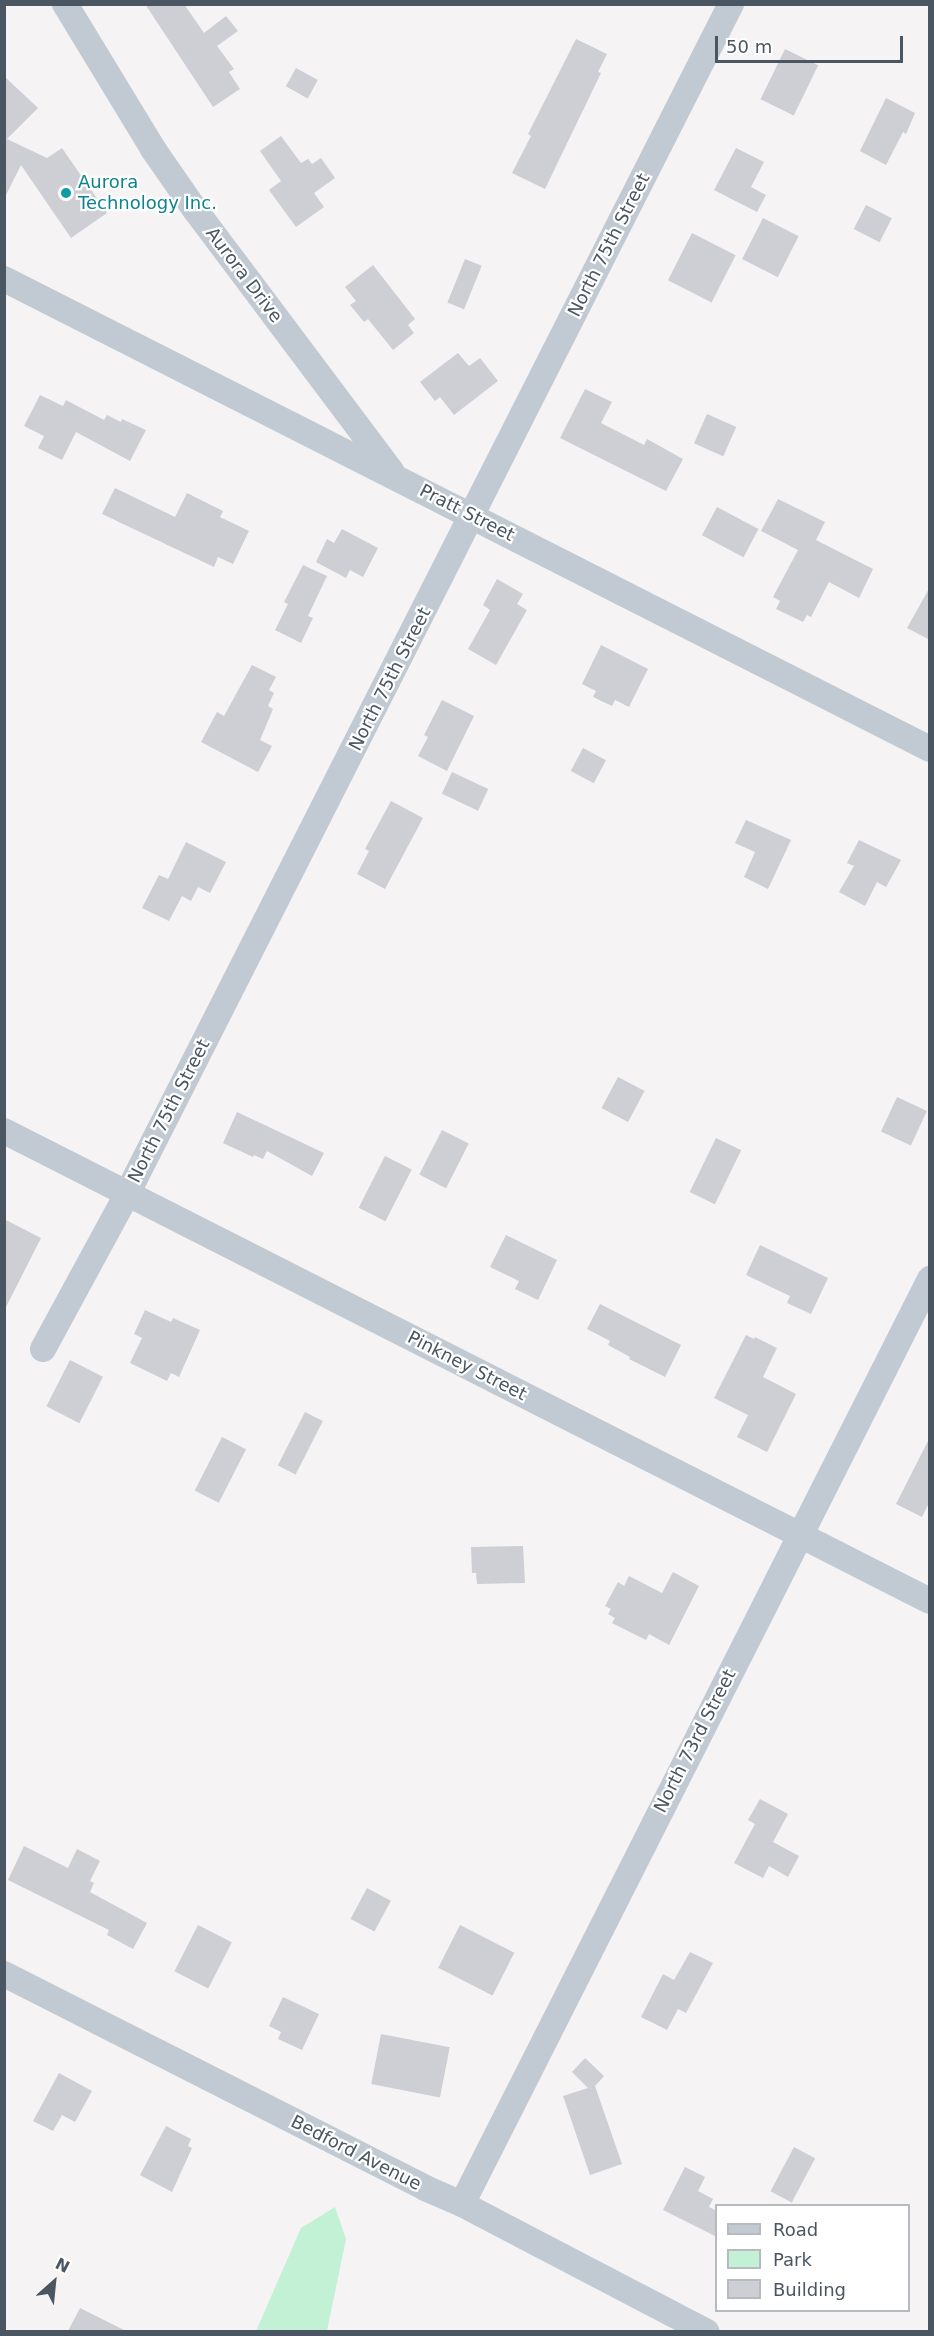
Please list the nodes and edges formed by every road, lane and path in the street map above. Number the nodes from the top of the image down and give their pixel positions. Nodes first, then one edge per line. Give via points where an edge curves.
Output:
1 (65, 4) edge
2 (731, 4) edge
3 (4, 279) edge
4 (396, 477) junction
5 (472, 516) junction
6 (930, 749) edge
7 (4, 1131) edge
8 (127, 1194) junction
9 (930, 1279) edge
10 (43, 1349) dead end
11 (799, 1534) junction
12 (930, 1600) edge
13 (4, 1974) edge
14 (462, 2204) junction
15 (707, 2331) edge

1 - 4 street, Aurora Drive via 153,149 196,211
2 - 5 street, North 75th Street
3 - 4 street, Pratt Street
4 - 5 street, Pratt Street
5 - 6 street, Pratt Street
5 - 8 street, North 75th Street
7 - 8 street, Pinkney Street
8 - 10 street, North 75th Street
8 - 11 street, Pinkney Street
9 - 11 street, North 73rd Street
11 - 12 street, Pinkney Street
11 - 14 street, North 73rd Street
13 - 14 street, Bedford Avenue
14 - 15 street, Bedford Avenue

